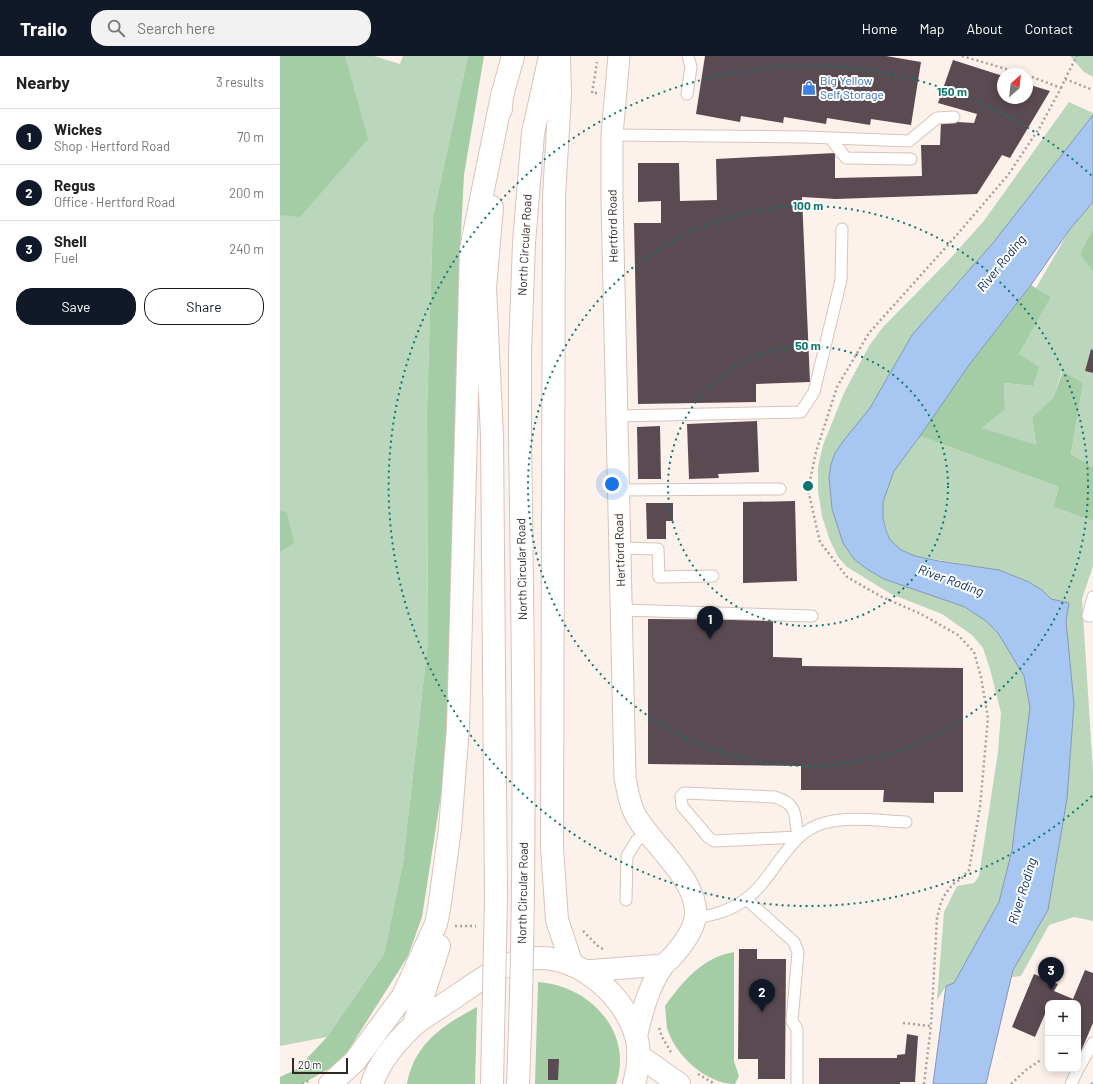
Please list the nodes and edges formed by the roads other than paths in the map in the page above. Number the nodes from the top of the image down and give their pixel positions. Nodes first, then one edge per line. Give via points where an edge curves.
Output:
1 (513, 56) edge
2 (550, 56) edge
3 (560, 56) edge
4 (619, 56) edge
5 (688, 56) edge
6 (687, 94) dead end
7 (502, 96) junction
8 (954, 117) dead end
9 (612, 135) junction
10 (830, 138) junction
11 (911, 159) dead end
12 (842, 229) dead end
13 (618, 416) junction
14 (780, 489) dead end
15 (618, 490) junction
16 (621, 548) junction
17 (713, 576) dead end
18 (1093, 597) edge
19 (622, 610) junction
20 (812, 616) dead end
21 (1093, 616) edge
22 (906, 822) dead end
23 (649, 834) junction
24 (798, 837) junction
25 (746, 899) junction
26 (626, 900) dead end
27 (695, 918) junction
28 (436, 924) junction
29 (663, 965) junction
30 (578, 968) junction
31 (414, 1024) junction
32 (1093, 1043) edge
33 (637, 1046) junction
34 (1081, 1064) edge
35 (1077, 1072) edge
36 (686, 1078) edge
37 (330, 1084) edge
38 (371, 1084) edge
39 (492, 1084) edge
40 (518, 1084) edge
41 (634, 1084) edge
42 (797, 1084) edge
43 (1071, 1084) edge

1 - 7 main road
2 - 40 main road, North Circular Road, bridge via 533,133 524,243 520,353 524,735
3 - 30 main road via 554,196 552,848 556,920
4 - 9 street, Hertford Road
5 - 6 lane via 691,67
7 - 28 main road via 471,249 458,728 450,829
7 - 39 main road, bridge via 485,288 492,436 496,897
8 - 10 lane via 937,118 909,141
9 - 10 lane
9 - 13 street, Hertford Road
10 - 11 lane via 846,158
12 - 13 lane via 841,280 814,392 801,412
13 - 15 street, Hertford Road
14 - 15 lane
15 - 16 street, Hertford Road
16 - 17 lane via 658,549 659,577
16 - 19 street, Hertford Road
18 - 21 lane via 1088,616
19 - 20 lane
19 - 23 street, Hertford Road via 625,778 636,816
22 - 24 lane via 850,819 822,823
23 - 26 lane via 637,840 627,856
23 - 27 street, Hertford Road via 688,886
24 - 24 lane via 793,808 790,803 775,797 684,793 681,796 682,806 714,841
24 - 25 lane
25 - 27 lane via 722,913
25 - 42 lane via 794,942 798,952 792,1021 797,1029
27 - 29 street via 683,944
28 - 31 main road via 440,941
28 - 37 main road via 402,996 355,1061
29 - 30 street
29 - 33 street via 649,994
30 - 31 main road via 540,958 521,960 489,974
30 - 33 main road via 607,990 620,1005 629,1018
31 - 38 main road via 382,1062
32 - 34 lane
33 - 36 main road
33 - 41 main road
35 - 43 lane

